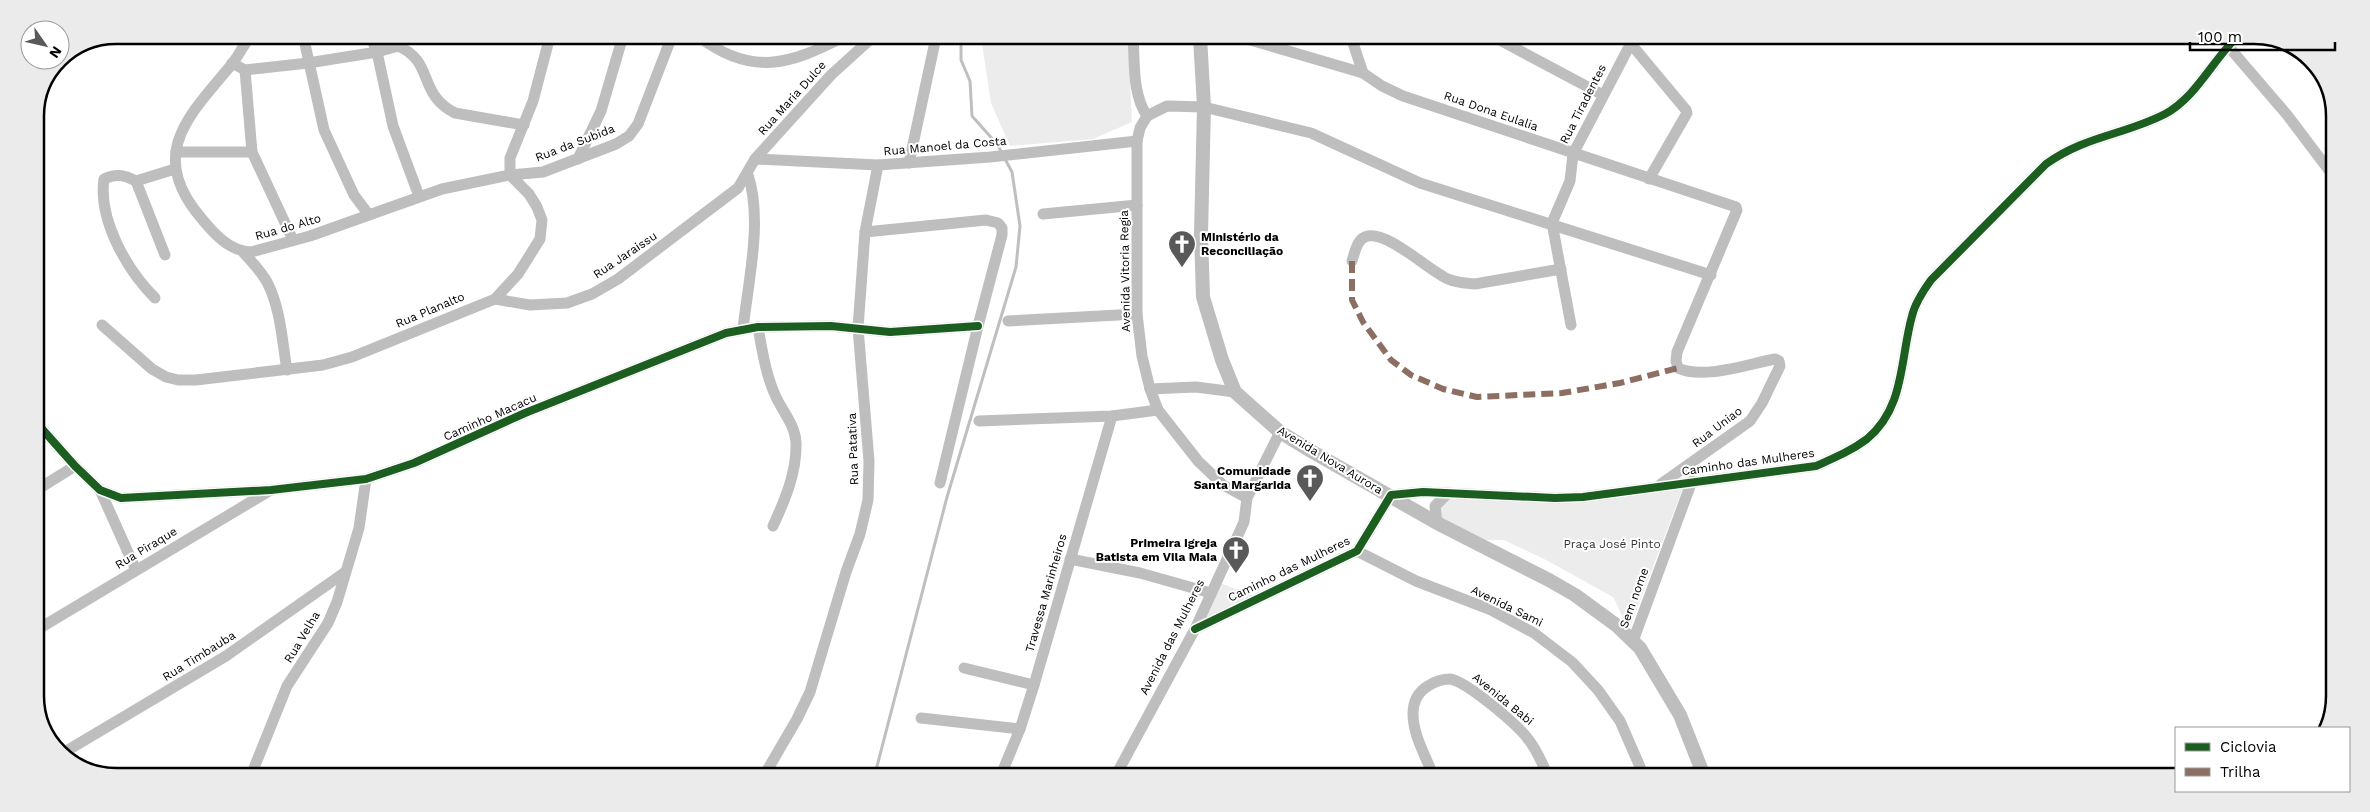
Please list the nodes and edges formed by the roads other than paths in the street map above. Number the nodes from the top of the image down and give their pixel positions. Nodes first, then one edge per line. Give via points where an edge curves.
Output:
1 (245, 44) edge
2 (305, 44) edge
3 (373, 44) edge
4 (548, 44) edge
5 (620, 44) edge
6 (669, 44) edge
7 (710, 44) edge
8 (831, 44) edge
9 (865, 44) edge
10 (934, 44) edge
11 (1133, 44) edge
12 (1200, 44) edge
13 (1264, 44) edge
14 (1353, 44) edge
15 (1507, 44) edge
16 (1627, 44) edge
17 (1631, 44) edge
18 (2230, 44) edge
19 (2232, 44) edge
20 (376, 52) junction
21 (232, 63) junction
22 (308, 63) junction
23 (245, 70) junction
24 (1363, 73) junction
25 (1603, 95) junction
26 (1204, 107) junction
27 (1147, 116) junction
28 (524, 125) junction
29 (1137, 141) junction
30 (176, 152) junction
31 (252, 152) junction
32 (1573, 154) junction
33 (578, 159) junction
34 (756, 160) junction
35 (909, 163) junction
36 (878, 165) junction
37 (2326, 166) edge
38 (175, 169) junction
39 (510, 175) junction
40 (748, 175) junction
41 (1649, 179) junction
42 (136, 182) junction
43 (419, 196) junction
44 (1137, 205) junction
45 (1042, 214) dead end
46 (370, 215) junction
47 (1552, 223) junction
48 (865, 232) junction
49 (294, 240) junction
50 (243, 252) junction
51 (165, 255) dead end
52 (1352, 261) dead end
53 (1561, 270) junction
54 (1711, 275) junction
55 (155, 298) dead end
56 (495, 299) junction
57 (1137, 314) junction
58 (1008, 321) dead end
59 (102, 325) dead end
60 (1571, 325) dead end
61 (978, 326) junction
62 (758, 327) junction
63 (858, 328) junction
64 (743, 329) junction
65 (287, 370) junction
66 (1150, 389) junction
67 (1236, 392) junction
68 (1158, 410) junction
69 (1112, 416) junction
70 (979, 422) dead end
71 (44, 430) edge
72 (1280, 432) junction
73 (75, 466) junction
74 (366, 480) junction
75 (1692, 481) junction
76 (940, 483) dead end
77 (44, 485) edge
78 (1658, 486) junction
79 (100, 490) junction
80 (271, 490) junction
81 (1448, 493) junction
82 (1391, 496) junction
83 (1246, 498) junction
84 (1436, 522) junction
85 (773, 526) dead end
86 (1357, 551) junction
87 (1070, 559) junction
88 (136, 570) junction
89 (344, 573) junction
90 (1211, 593) junction
91 (44, 626) edge
92 (1194, 629) junction
93 (1633, 641) junction
94 (964, 668) dead end
95 (1034, 685) junction
96 (922, 718) dead end
97 (1020, 730) junction
98 (68, 750) edge
99 (254, 768) edge
100 (769, 768) edge
101 (1004, 768) edge
102 (1119, 768) edge
103 (1430, 768) edge
104 (1545, 768) edge
105 (1641, 768) edge
106 (1701, 768) edge

1 - 21 street, Rua do Alto
2 - 22 street
3 - 20 street
4 - 28 street via 534,101
5 - 33 street via 601,111
6 - 33 street, Rua da Subida via 638,124 629,136
7 - 8 street via 723,53 770,63 786,62
9 - 34 street, Rua Maria Dulce via 830,75
10 - 35 street
11 - 27 street via 1137,95
12 - 26 street, Avenida Nova Aurora
13 - 24 street, Rua Dona Eulalia
14 - 24 street
15 - 25 street
16 - 25 street, Rua Tiradentes
17 - 41 street via 1687,113
18 - 75 street, Caminho das Mulheres via 2191,92 2165,114 2081,143 2046,164 1931,280 1912,316 1894,403 1868,438 1846,453 1816,466
19 - 37 street
20 - 22 street
20 - 28 street via 398,46 417,57 433,96 455,113
20 - 43 street via 388,106
21 - 23 street
21 - 30 street, Rua do Alto via 194,110
22 - 23 street
22 - 46 street via 324,130 354,195
23 - 31 street
24 - 32 street, Rua Dona Eulalia via 1403,96
25 - 32 street, Rua Tiradentes
26 - 27 street via 1167,106
26 - 47 street via 1311,133 1420,183
26 - 67 street, Avenida Nova Aurora via 1203,297 1222,360
27 - 29 street, Avenida Vitoria Regia
28 - 39 street via 511,152
29 - 35 street, Rua Manoel da Costa
29 - 44 street, Avenida Vitoria Regia
30 - 31 street
30 - 38 street, Rua do Alto
31 - 49 street
32 - 41 street, Rua Dona Eulalia
32 - 47 street, Rua Tiradentes via 1570,182
33 - 39 street, Rua da Subida via 543,172
34 - 36 street, Rua Manoel da Costa
34 - 40 street, Rua Jaraissu
35 - 36 street, Rua Manoel da Costa
36 - 48 street, Rua Patativa
38 - 42 street
38 - 50 street, Rua do Alto via 193,208 225,242
39 - 43 street, Rua do Alto
39 - 56 street, Rua Planalto via 538,207 542,231 535,250
40 - 56 street, Rua Jaraissu via 728,197 618,279 592,294 552,305
40 - 64 street via 753,191 755,221
41 - 54 street, Rua Dona Eulalia via 1736,207
42 - 51 street
42 - 55 street via 114,174 104,179 103,189 114,236 128,267
43 - 46 street, Rua do Alto
44 - 45 street
44 - 57 street, Avenida Vitoria Regia
46 - 49 street, Rua do Alto
47 - 53 street
47 - 54 street
48 - 61 street via 986,220 998,223 1002,235
48 - 63 street, Rua Patativa
49 - 50 street, Rua do Alto
50 - 65 street via 260,272 272,294
52 - 53 street via 1361,240 1372,236 1395,245 1438,274 1464,283
53 - 60 street
54 - 78 street, Rua Uniao via 1677,352 1678,368 1692,373 1775,359 1781,363 1750,421
56 - 65 street, Rua Planalto via 352,357
57 - 58 street
57 - 66 street, Avenida Vitoria Regia
59 - 65 street, Rua Planalto via 152,369 178,380
61 - 63 street, Caminho Macacu via 890,332
61 - 76 street
62 - 63 street, Caminho Macacu
62 - 64 street, Caminho Macacu
62 - 85 street via 776,398 793,428 796,442 789,489
63 - 100 street, Rua Patativa via 869,461 868,500 810,692
64 - 74 street, Caminho Macacu via 525,413 414,463
66 - 67 street via 1196,387
66 - 68 street, Avenida Vitoria Regia
67 - 72 street, Avenida Nova Aurora
68 - 69 street
68 - 83 street, Avenida Vitoria Regia via 1210,474
69 - 70 street
69 - 87 street, Travessa Marinheiros
71 - 73 street, Caminho Macacu
72 - 82 street, Avenida Nova Aurora
72 - 83 street, Avenida das Mulheres
73 - 77 street
73 - 79 street, Caminho Macacu
74 - 80 street, Caminho Macacu
74 - 89 street, Rua Velha via 359,528
75 - 78 street, Caminho das Mulheres
75 - 93 street, Sem nome
78 - 81 street, Caminho das Mulheres via 1615,494 1555,498
79 - 80 street, Caminho Macacu via 121,498
79 - 88 street
80 - 88 street, Rua Piraque
81 - 82 street, Caminho das Mulheres via 1406,492
81 - 84 street via 1435,506
82 - 84 street, Avenida Nova Aurora
82 - 86 street, Caminho das Mulheres
83 - 90 street, Avenida das Mulheres via 1244,522
84 - 93 street, Avenida Nova Aurora via 1575,596
86 - 92 street, Caminho das Mulheres
86 - 105 street, Avenida Sami via 1416,581 1489,609 1534,632 1565,656 1598,690 1620,721
87 - 90 street via 1140,573
87 - 95 street, Travessa Marinheiros
88 - 91 street, Rua Piraque
89 - 98 street, Rua Timbauba via 226,656
89 - 99 street, Rua Velha via 328,624 287,686
90 - 92 street, Avenida das Mulheres
92 - 102 street, Avenida das Mulheres
93 - 106 street, Avenida Nova Aurora via 1680,715
94 - 95 street
95 - 97 street, Travessa Marinheiros
96 - 97 street
97 - 101 street, Travessa Marinheiros
103 - 104 street, Avenida Babi via 1418,737 1413,714 1415,699 1433,683 1449,679 1468,687 1518,727 1538,753

